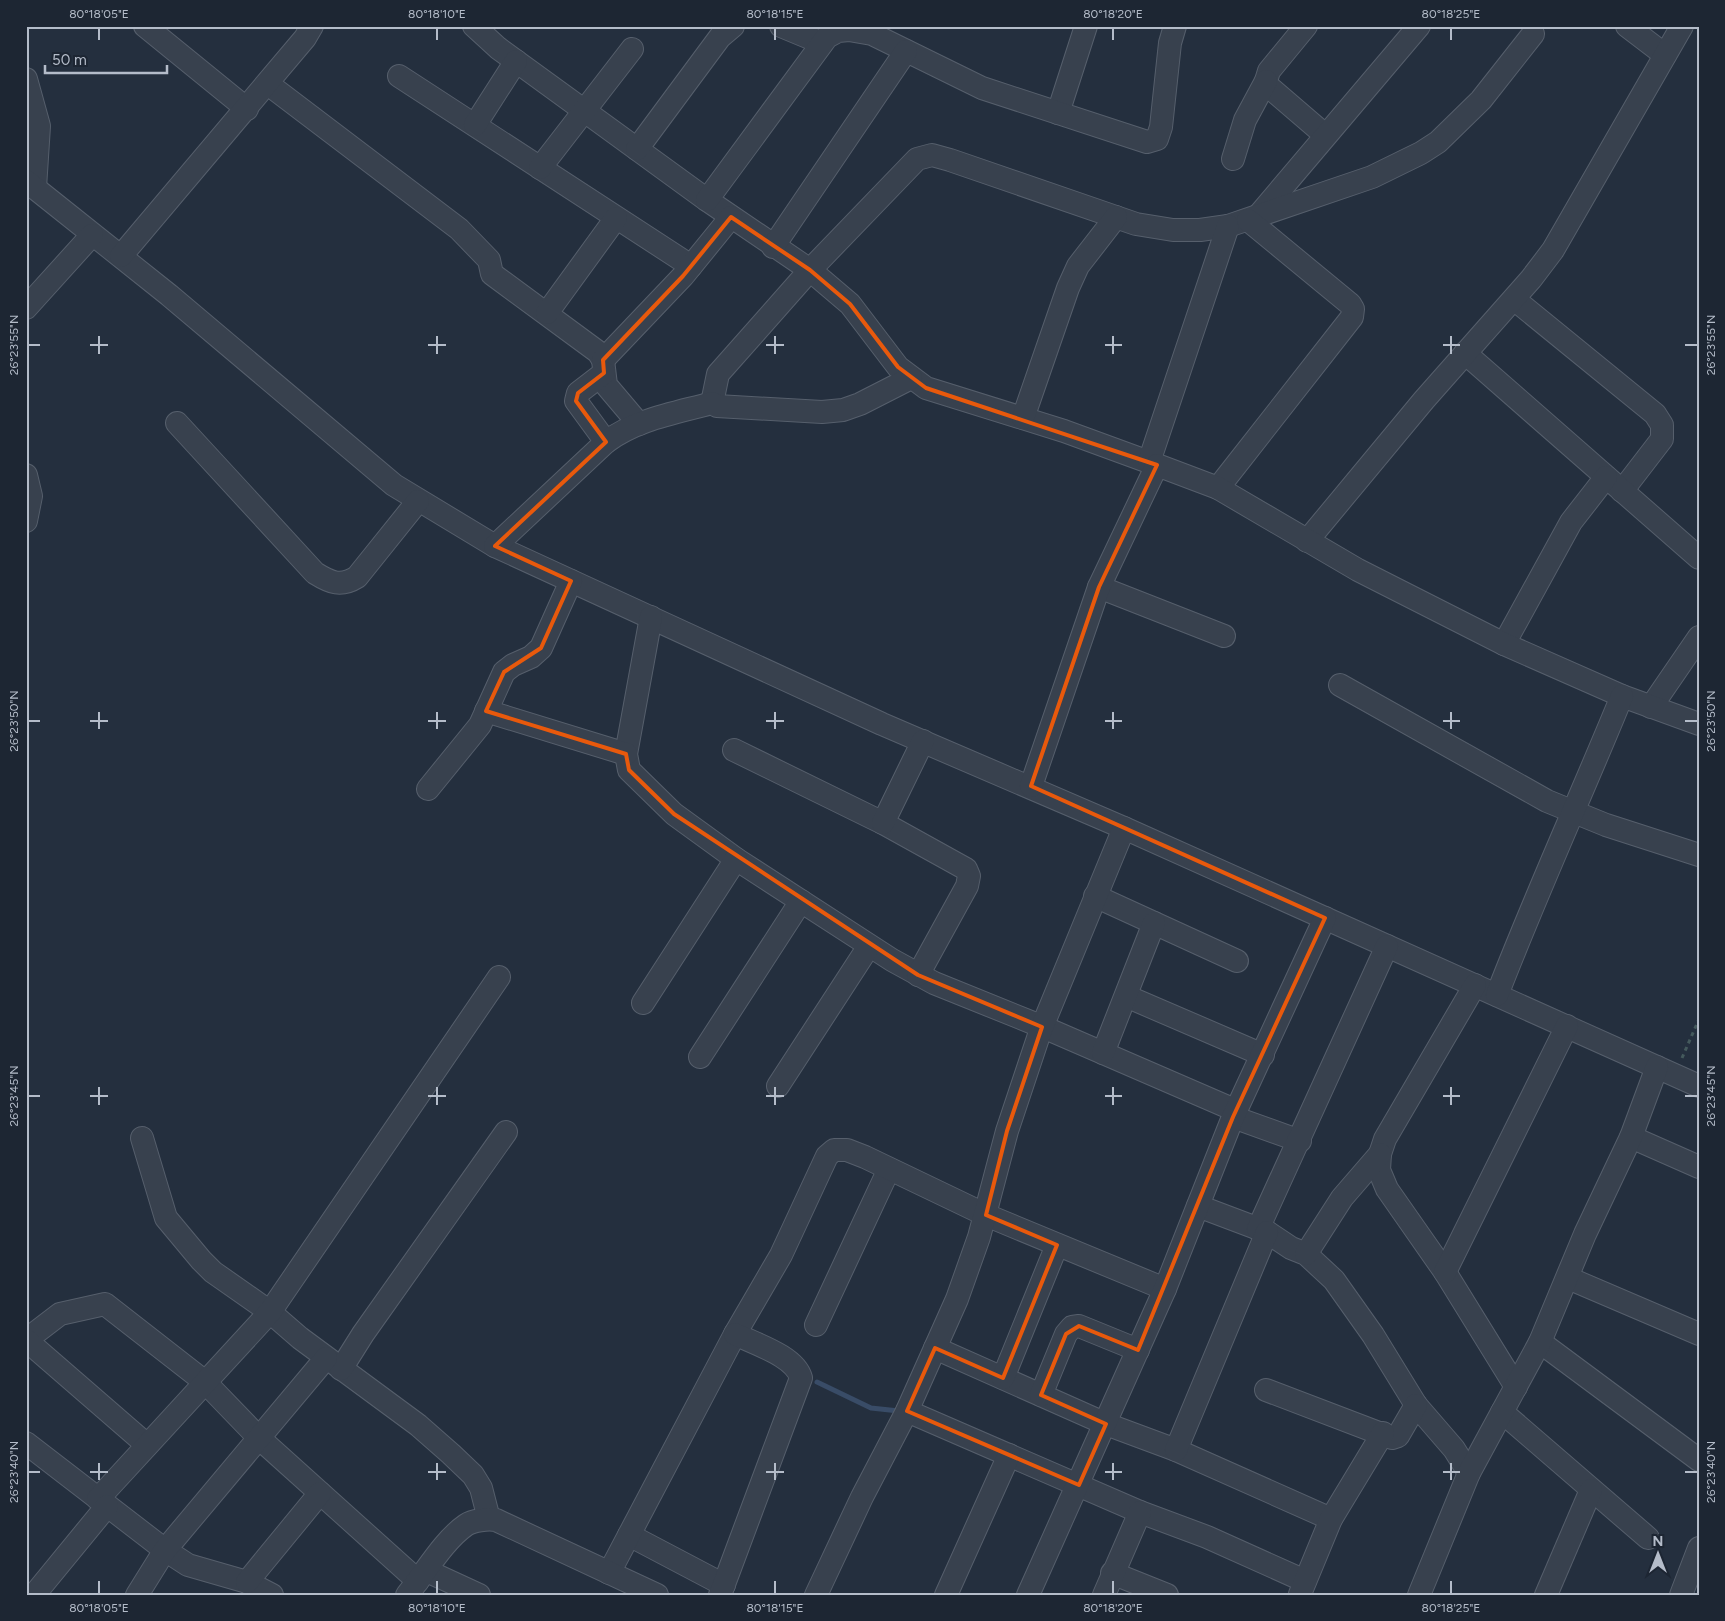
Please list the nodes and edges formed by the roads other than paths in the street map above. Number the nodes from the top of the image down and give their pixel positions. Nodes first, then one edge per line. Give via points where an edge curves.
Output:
1 (145, 26) edge
2 (312, 26) edge
3 (474, 26) edge
4 (733, 26) edge
5 (781, 26) edge
6 (1086, 26) edge
7 (1175, 26) edge
8 (1306, 26) edge
9 (1419, 26) edge
10 (1627, 26) edge
11 (1682, 26) edge
12 (1533, 29) edge
13 (822, 43) junction
14 (632, 49) dead end
15 (906, 51) junction
16 (1665, 55) junction
17 (516, 61) junction
18 (399, 76) dead end
19 (26, 79) edge
20 (1266, 82) junction
21 (268, 84) junction
22 (247, 108) junction
23 (585, 112) junction
24 (1058, 113) junction
25 (475, 125) junction
26 (1325, 135) junction
27 (637, 149) junction
28 (1233, 159) dead end
29 (540, 168) junction
30 (30, 185) edge
31 (706, 200) junction
32 (1116, 217) junction
33 (616, 218) junction
34 (731, 218) junction
35 (1244, 221) junction
36 (92, 235) junction
37 (773, 247) junction
38 (121, 256) junction
39 (691, 266) junction
40 (810, 270) junction
41 (1514, 299) junction
42 (26, 308) edge
43 (547, 313) junction
44 (1465, 353) junction
45 (603, 366) junction
46 (910, 378) junction
47 (712, 404) junction
48 (1023, 418) junction
49 (177, 424) dead end
50 (639, 424) junction
51 (606, 442) junction
52 (1153, 464) junction
53 (26, 476) edge
54 (1614, 484) junction
55 (1218, 488) junction
56 (418, 501) junction
57 (26, 521) edge
58 (1307, 541) junction
59 (495, 546) junction
60 (1699, 558) edge
61 (571, 581) junction
62 (1099, 587) junction
63 (651, 617) junction
64 (1224, 636) dead end
65 (1699, 637) edge
66 (1504, 644) junction
67 (1340, 685) dead end
68 (1622, 696) junction
69 (1651, 707) junction
70 (486, 711) junction
71 (1699, 724) edge
72 (924, 742) junction
73 (734, 750) dead end
74 (626, 754) junction
75 (1031, 786) junction
76 (428, 789) dead end
77 (1575, 812) junction
78 (883, 823) junction
79 (1124, 828) junction
80 (1699, 855) edge
81 (736, 859) junction
82 (1095, 896) junction
83 (801, 901) junction
84 (1325, 918) junction
85 (1154, 923) junction
86 (869, 946) junction
87 (1387, 946) junction
88 (1237, 961) dead end
89 (918, 975) junction
90 (499, 977) dead end
91 (1475, 985) junction
92 (1497, 995) junction
93 (1126, 996) junction
94 (643, 1003) dead end
95 (1568, 1026) junction
96 (1042, 1027) junction
97 (1103, 1054) junction
98 (1263, 1055) junction
99 (700, 1058) dead end
100 (1663, 1070) junction
101 (778, 1086) dead end
102 (1699, 1086) edge
103 (1235, 1114) junction
104 (506, 1132) dead end
105 (1631, 1137) junction
106 (142, 1138) dead end
107 (1300, 1141) junction
108 (1380, 1154) junction
109 (1699, 1167) edge
110 (889, 1169) junction
111 (1198, 1206) junction
112 (986, 1215) junction
113 (1263, 1231) junction
114 (1057, 1245) junction
115 (1306, 1254) junction
116 (1446, 1272) junction
117 (1568, 1278) junction
118 (1166, 1290) junction
119 (270, 1312) junction
120 (816, 1325) dead end
121 (735, 1334) junction
122 (1699, 1334) edge
123 (26, 1340) edge
124 (1540, 1342) junction
125 (935, 1348) junction
126 (1138, 1350) junction
127 (334, 1363) junction
128 (1003, 1378) junction
129 (205, 1382) junction
130 (1516, 1387) junction
131 (1266, 1390) dead end
132 (1041, 1396) junction
133 (1416, 1406) junction
134 (907, 1411) junction
135 (1502, 1412) junction
136 (1106, 1424) junction
137 (1383, 1433) junction
138 (259, 1438) junction
139 (26, 1443) edge
140 (147, 1445) junction
141 (1176, 1450) junction
142 (1009, 1455) junction
143 (1699, 1460) edge
144 (1469, 1473) junction
145 (1079, 1485) junction
146 (1591, 1490) junction
147 (320, 1493) junction
148 (102, 1502) junction
149 (1140, 1512) junction
150 (489, 1519) junction
151 (1331, 1519) junction
152 (629, 1536) junction
153 (1648, 1538) dead end
154 (1699, 1548) edge
155 (164, 1550) junction
156 (609, 1572) junction
157 (1112, 1573) junction
158 (247, 1582) junction
159 (418, 1582) edge
160 (1302, 1588) edge
161 (722, 1590) edge
162 (34, 1595) edge
163 (137, 1595) edge
164 (272, 1595) edge
165 (479, 1595) edge
166 (657, 1595) edge
167 (816, 1595) edge
168 (946, 1595) edge
169 (1028, 1595) edge
170 (1104, 1595) edge
171 (1167, 1595) edge
172 (1419, 1595) edge
173 (1546, 1595) edge
174 (1681, 1595) edge

1 - 22 street
2 - 21 street
3 - 17 street
4 - 27 street via 720,37
5 - 13 street
6 - 24 street
7 - 24 street via 1157,139 1147,142
8 - 20 street via 1269,71
9 - 26 street
10 - 16 street
11 - 16 street
12 - 35 street via 1480,100 1438,142 1372,177
13 - 15 street via 838,31 849,30 872,34
13 - 31 street
14 - 23 street
15 - 24 street via 982,88
15 - 37 street
16 - 41 street via 1553,250
17 - 23 street
17 - 25 street
18 - 25 street
19 - 30 street via 39,126
20 - 26 street
20 - 28 street via 1252,103
21 - 22 street
21 - 43 street via 459,229 489,260 492,274
22 - 38 street
23 - 27 street
23 - 29 street
25 - 29 street
26 - 35 street
27 - 31 street
29 - 33 street
30 - 36 street
31 - 34 street
32 - 35 street via 1173,230 1200,230
32 - 40 street via 950,160 924,156 917,158
32 - 48 street via 1078,266
33 - 39 street
33 - 43 street
34 - 37 street
34 - 39 street
35 - 52 street
35 - 55 street via 1353,309 1352,317
36 - 38 street
36 - 42 street
37 - 40 street
38 - 56 street via 394,485
39 - 45 street
40 - 46 street via 850,304
40 - 47 street via 718,374
41 - 44 street
41 - 54 street via 1655,414 1662,425 1662,439
43 - 45 street via 592,346
44 - 54 street
44 - 58 street
45 - 50 street via 606,385
45 - 51 street via 578,393 576,401
46 - 47 street via 843,410 822,412
46 - 48 street via 926,388
47 - 50 street
48 - 52 street
49 - 56 street via 315,573 338,583 346,584 357,577
50 - 51 street
51 - 59 street
52 - 55 street
52 - 62 street
53 - 57 street via 31,496
54 - 60 street
54 - 66 street via 1571,522
55 - 58 street
56 - 59 street
58 - 66 street
59 - 61 street
61 - 63 street
61 - 70 street via 541,648 504,672
62 - 64 street
62 - 75 street
63 - 72 street
63 - 74 street
65 - 69 street
66 - 68 street
67 - 77 street via 1520,787
68 - 69 street
68 - 77 street
69 - 71 street
70 - 74 street
70 - 76 street via 473,734
72 - 75 street
72 - 78 street
73 - 78 street
74 - 81 street via 629,770 640,783 674,814
75 - 79 street
77 - 80 street
77 - 92 street via 1528,914
78 - 89 street via 957,862 969,876
79 - 82 street
79 - 84 street
81 - 83 street
81 - 94 street
82 - 85 street
82 - 96 street
83 - 86 street
83 - 99 street
84 - 87 street
84 - 98 street
85 - 88 street
85 - 93 street
86 - 89 street
86 - 101 street
87 - 91 street
87 - 107 street
89 - 96 street
90 - 119 street
91 - 92 street
91 - 108 street via 1385,1139
92 - 95 street
93 - 97 street
93 - 98 street
95 - 100 street
95 - 116 street
96 - 97 street
96 - 112 street via 1007,1131
97 - 103 street
98 - 103 street
100 - 102 street
100 - 105 street
103 - 107 street
103 - 111 street
104 - 127 street via 364,1334
105 - 109 street
105 - 117 street via 1584,1234
106 - 119 street via 166,1218 213,1272
107 - 113 street
108 - 115 street via 1342,1198
108 - 116 street via 1379,1170 1386,1189
110 - 112 street
110 - 120 street
110 - 121 street via 848,1150 834,1150 827,1156 781,1255
111 - 113 street
111 - 118 street
112 - 114 street
112 - 125 street via 957,1299
113 - 115 street
113 - 141 street
114 - 118 street
114 - 128 street
115 - 133 street via 1334,1280 1373,1335
116 - 130 street
117 - 122 street
117 - 124 street
118 - 126 street
119 - 127 street
119 - 129 street
121 - 152 street
121 - 161 street via 790,1361 798,1368 801,1378
123 - 129 street via 60,1314 105,1304
123 - 140 street
124 - 130 street
124 - 143 street
125 - 128 street
125 - 134 street
126 - 132 street via 1078,1326 1072,1327 1066,1334
126 - 136 street
127 - 138 street
127 - 150 street via 418,1426 473,1475 481,1488
128 - 132 street
129 - 138 street
129 - 140 street
130 - 135 street
131 - 137 street
132 - 136 street
133 - 137 street via 1398,1436 1392,1438
133 - 144 street via 1454,1449
134 - 142 street
134 - 167 street
135 - 144 street
135 - 146 street
136 - 141 street
136 - 145 street
137 - 151 street
138 - 147 street
138 - 155 street
139 - 148 street
140 - 148 street
141 - 151 street
142 - 145 street
142 - 168 street
144 - 172 street
145 - 149 street
145 - 169 street
146 - 153 street
146 - 173 street
147 - 158 street
147 - 159 street
148 - 155 street
148 - 162 street
149 - 157 street
149 - 160 street via 1207,1537
150 - 156 street
150 - 159 street via 467,1523
151 - 160 street
152 - 156 street
152 - 161 street
154 - 174 street
155 - 158 street via 188,1565
155 - 163 street
156 - 166 street
157 - 170 street
157 - 171 street
158 - 164 street
159 - 165 street

